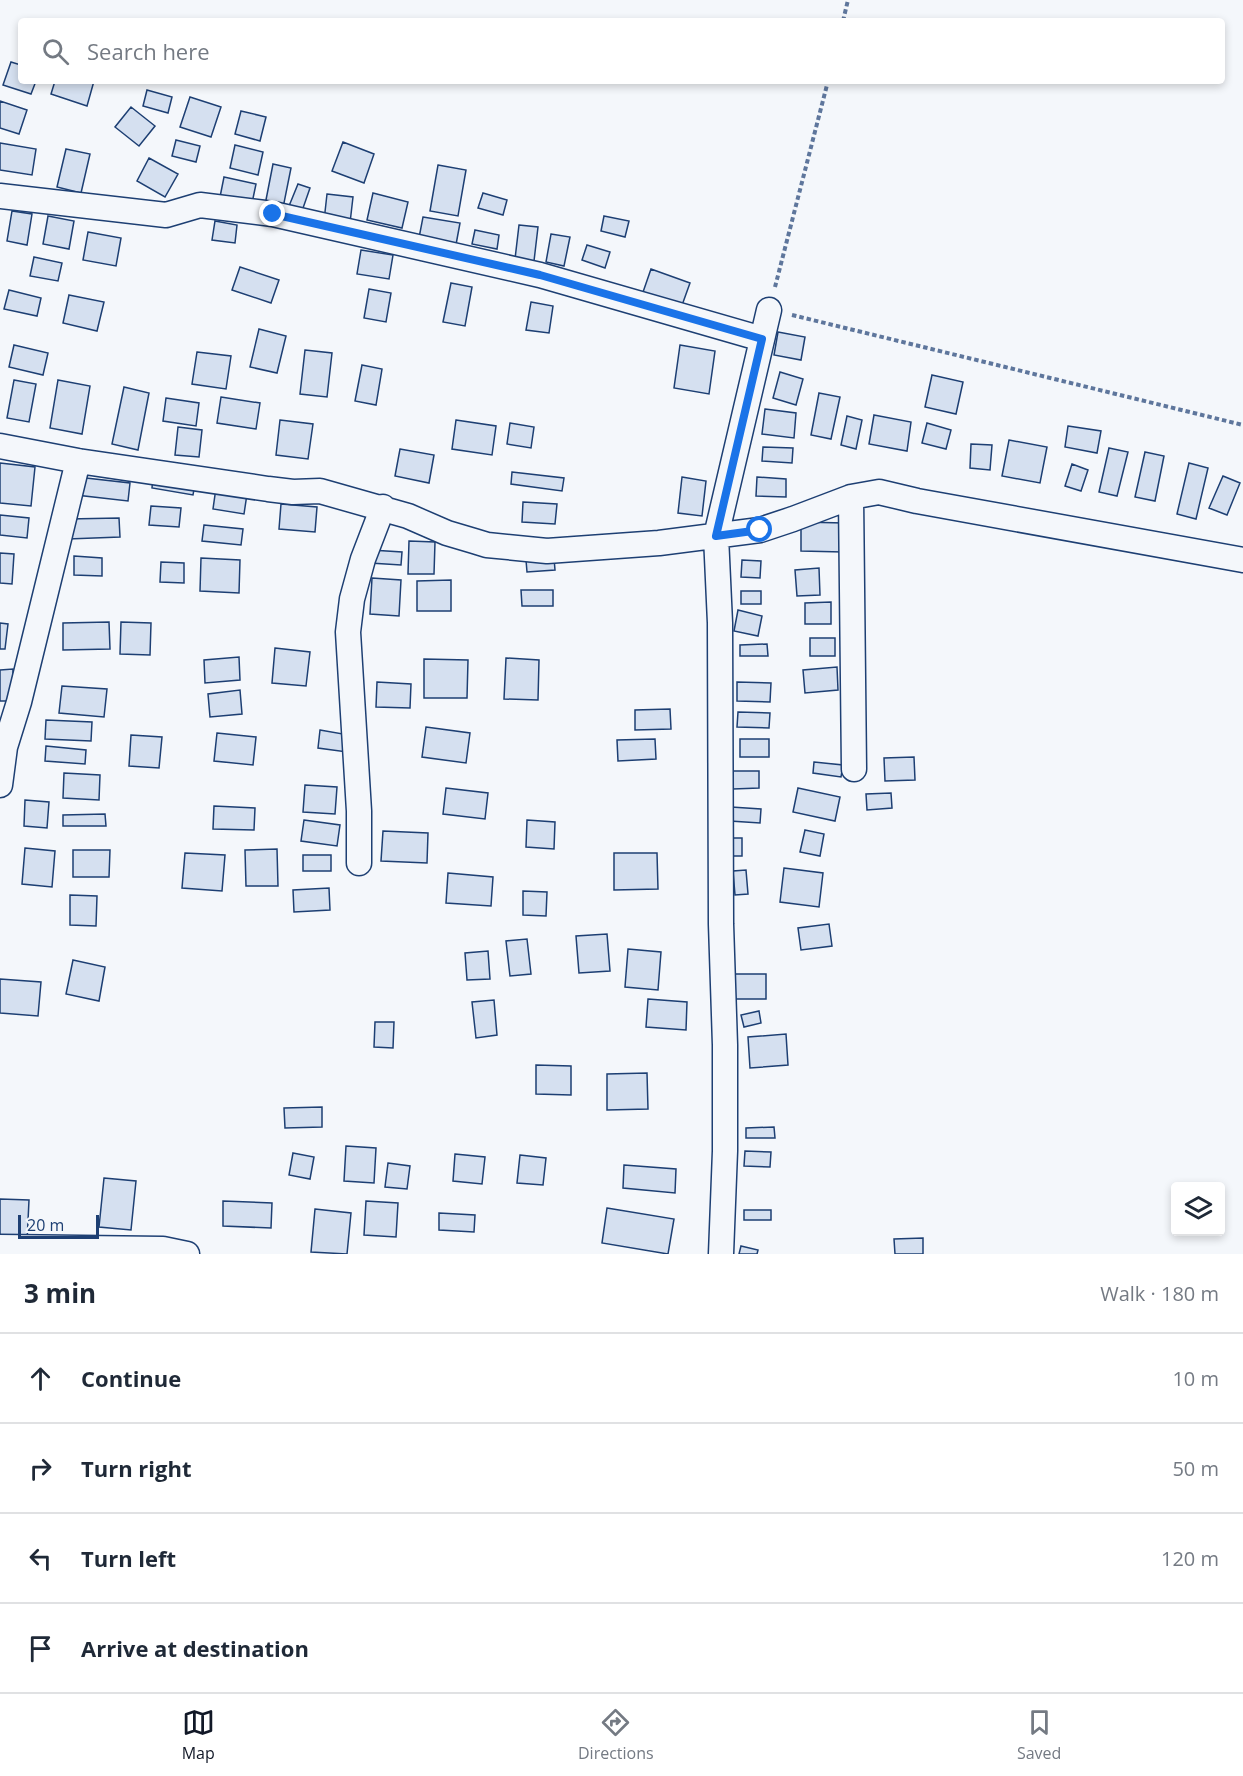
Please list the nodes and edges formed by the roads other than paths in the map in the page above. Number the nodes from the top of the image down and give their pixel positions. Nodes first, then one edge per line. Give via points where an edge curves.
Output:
1 (0, 196) edge
2 (770, 310) road end
3 (762, 339) junction
4 (0, 446) edge
5 (78, 461) junction
6 (851, 496) junction
7 (383, 507) junction
8 (716, 536) junction
9 (1243, 561) edge
10 (854, 769) dead end
11 (0, 785) edge
12 (358, 863) dead end
13 (0, 1247) edge
14 (163, 1251) edge
15 (188, 1254) edge
16 (721, 1254) edge

1 - 3 street via 166,215 200,205 273,214 540,275
2 - 3 street
3 - 8 street
4 - 5 street
5 - 7 street via 268,489 320,491
5 - 11 street via 5,747
6 - 8 street via 760,530
6 - 9 street via 879,492
6 - 10 street
7 - 8 street via 480,543 548,551
7 - 12 street via 352,599 348,632 359,811
8 - 16 street via 725,1045
13 - 14 street
14 - 15 street

